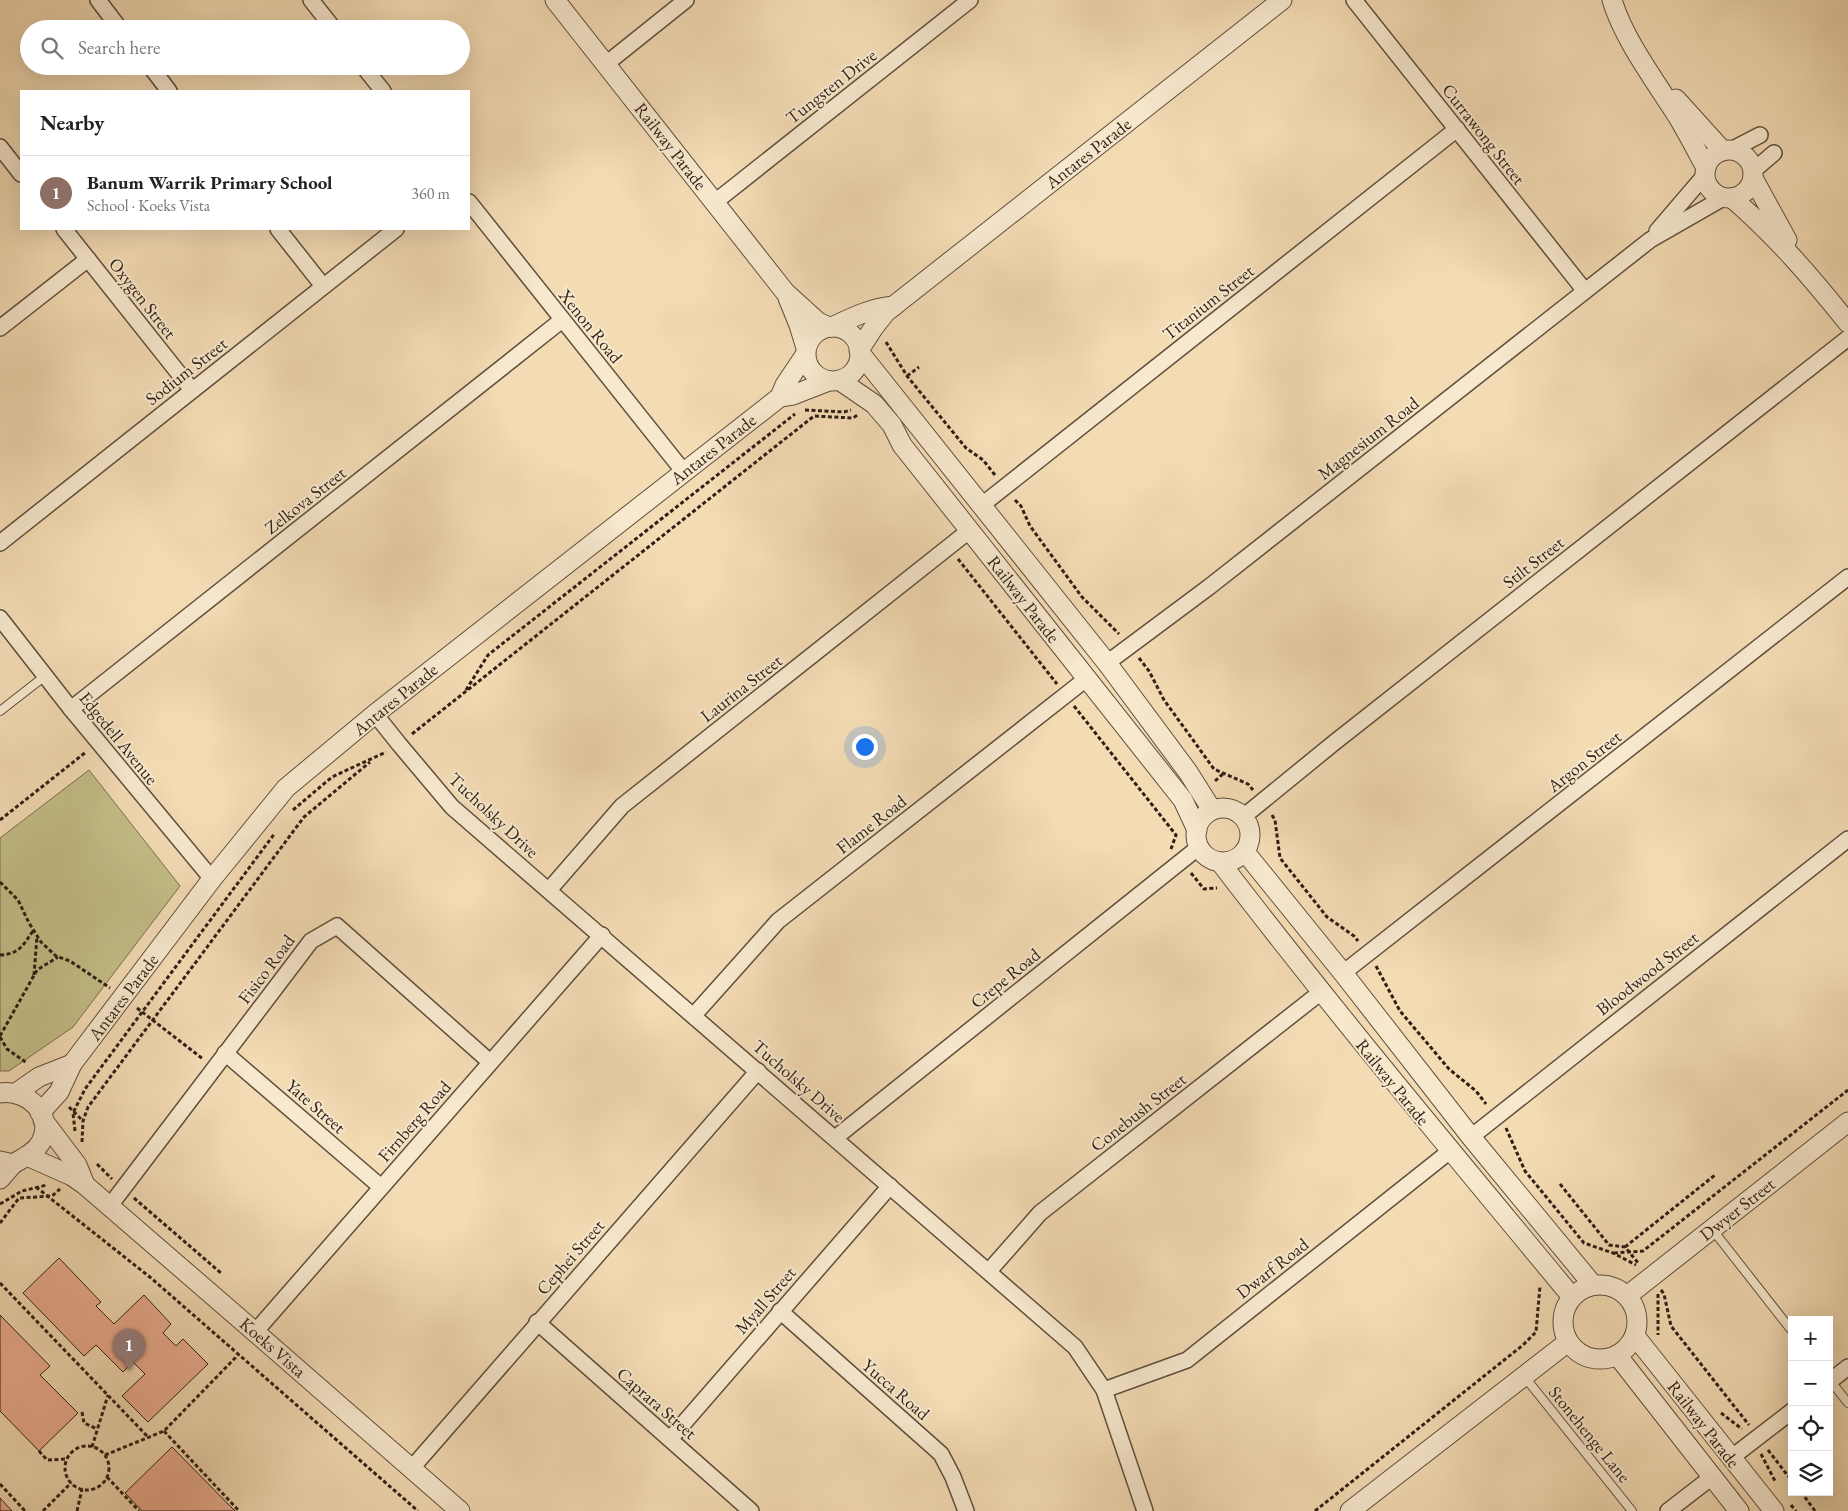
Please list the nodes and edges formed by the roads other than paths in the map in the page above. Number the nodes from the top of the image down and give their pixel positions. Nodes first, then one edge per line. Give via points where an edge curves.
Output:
1 (98, 0) edge
2 (311, 0) edge
3 (555, 0) edge
4 (686, 0) edge
5 (970, 0) edge
6 (1282, 0) edge
7 (1354, 0) edge
8 (1612, 0) edge
9 (113, 20) edge
10 (327, 20) edge
11 (1640, 59) junction
12 (606, 64) junction
13 (157, 75) edge
14 (370, 75) edge
15 (168, 90) edge
16 (382, 90) edge
17 (1457, 130) junction
18 (1760, 134) dead end
19 (0, 147) edge
20 (1727, 151) junction
21 (1774, 152) dead end
22 (1706, 171) junction
23 (20, 173) edge
24 (1753, 175) junction
25 (1729, 198) junction
26 (715, 202) junction
27 (470, 203) edge
28 (65, 230) edge
29 (279, 230) edge
30 (395, 230) edge
31 (1650, 240) junction
32 (88, 259) junction
33 (1804, 269) junction
34 (323, 286) junction
35 (1585, 291) junction
36 (786, 292) junction
37 (894, 306) junction
38 (562, 320) junction
39 (1848, 323) edge
40 (830, 327) junction
41 (0, 328) edge
42 (1848, 338) edge
43 (806, 352) junction
44 (859, 352) junction
45 (834, 380) junction
46 (192, 390) junction
47 (780, 397) junction
48 (684, 472) junction
49 (982, 505) junction
50 (970, 530) junction
51 (0, 543) edge
52 (1848, 577) edge
53 (0, 618) edge
54 (1108, 664) junction
55 (45, 676) junction
56 (1086, 679) junction
57 (71, 709) junction
58 (0, 711) edge
59 (375, 714) junction
60 (1212, 810) junction
61 (1243, 817) junction
62 (1198, 838) junction
63 (1848, 839) edge
64 (1245, 852) junction
65 (1220, 862) junction
66 (212, 879) junction
67 (549, 890) junction
68 (602, 935) junction
69 (1343, 973) junction
70 (1320, 992) junction
71 (694, 1015) junction
72 (225, 1053) junction
73 (490, 1062) junction
74 (72, 1064) junction
75 (758, 1070) junction
76 (4, 1093) edge
77 (42, 1116) junction
78 (1848, 1122) edge
79 (1471, 1137) junction
80 (835, 1138) junction
81 (1450, 1151) junction
82 (13, 1160) edge
83 (76, 1165) junction
84 (0, 1179) edge
85 (890, 1186) junction
86 (381, 1187) junction
87 (109, 1207) junction
88 (1712, 1229) junction
89 (989, 1271) junction
90 (1593, 1285) junction
91 (1627, 1296) junction
92 (1572, 1297) junction
93 (780, 1311) junction
94 (537, 1322) junction
95 (1788, 1326) edge
96 (255, 1332) junction
97 (1634, 1336) junction
98 (1568, 1342) junction
99 (1617, 1355) junction
100 (1848, 1367) edge
101 (1524, 1376) junction
102 (1833, 1379) edge
103 (1833, 1385) edge
104 (1104, 1390) junction
105 (1848, 1403) edge
106 (1788, 1414) edge
107 (670, 1439) junction
108 (1731, 1458) junction
109 (411, 1469) junction
110 (1712, 1476) junction
111 (1782, 1508) edge
112 (460, 1511) edge
113 (751, 1511) edge
114 (966, 1511) edge
115 (1145, 1511) edge
116 (1350, 1511) edge
117 (1632, 1511) edge
118 (1668, 1511) edge
119 (1740, 1511) edge

1 - 9 street
2 - 10 street
3 - 12 street, Railway Parade
4 - 12 street
5 - 26 street, Tungsten Drive
6 - 37 street, Antares Parade
7 - 17 street, Currawong Street
8 - 11 street
11 - 20 street
11 - 22 street via 1679,119
12 - 26 street, Railway Parade
13 - 15 street
14 - 16 street
17 - 35 street, Currawong Street
17 - 49 street, Titanium Street
18 - 20 street
19 - 23 street
20 - 22 street via 1715,155
20 - 24 street via 1739,152 1746,157
21 - 24 street
22 - 25 street via 1711,189 1717,195
22 - 31 street, Magnesium Road
24 - 25 street via 1746,191
24 - 33 street
25 - 31 street, Magnesium Road
25 - 33 street via 1761,223
26 - 36 street, Railway Parade
27 - 38 street, Xenon Road
28 - 32 street, Oxygen Street
29 - 34 street
30 - 34 street, Sodium Street
31 - 35 street, Magnesium Road
32 - 41 street
32 - 46 street, Oxygen Street
33 - 39 street
34 - 46 street, Sodium Street
35 - 54 street, Magnesium Road
36 - 40 street, Railway Parade via 818,322
36 - 43 street, Railway Parade
37 - 40 street, Antares Parade via 862,312
37 - 44 street, Antares Parade via 874,327
38 - 48 street, Xenon Road
38 - 57 street, Zelkova Street
40 - 43 street via 814,334
40 - 44 street via 846,330 853,336
42 - 61 street, Stilt Street
43 - 45 street via 813,372 821,378
43 - 47 street, Antares Parade
44 - 45 street via 854,370 847,377
44 - 49 street, Railway Parade
45 - 47 street, Antares Parade
45 - 50 street, Railway Parade via 874,404 892,425 902,445
46 - 51 street, Sodium Street
47 - 48 street, Antares Parade
48 - 59 street, Antares Parade
49 - 54 street, Railway Parade
50 - 56 street, Railway Parade
50 - 67 street, Laurina Street via 622,806
52 - 69 street, Argon Street
53 - 55 street, Edgedell Avenue
54 - 60 street, Railway Parade
55 - 57 street, Edgedell Avenue
55 - 58 lane
56 - 62 street, Railway Parade via 1183,800
56 - 71 street, Flame Road via 778,921
57 - 66 street, Edgedell Avenue
59 - 66 street, Antares Parade via 286,788
59 - 67 street, Tucholsky Drive via 452,807
60 - 61 street via 1229,808
60 - 62 street via 1199,822
61 - 64 street via 1250,834
62 - 65 street via 1211,859
62 - 80 street, Crepe Road
63 - 79 street, Bloodwood Street
64 - 65 street via 1229,862
64 - 69 street, Railway Parade
65 - 70 street, Railway Parade
66 - 74 street, Antares Parade
67 - 68 street, Tucholsky Drive
68 - 71 street, Tucholsky Drive
68 - 73 street, Firnberg Road
69 - 79 street, Railway Parade
70 - 81 street, Railway Parade
70 - 89 street, Conebush Street via 1040,1213
71 - 75 street, Tucholsky Drive
72 - 73 street, Fisico Road via 311,940 337,926
72 - 86 street, Yate Street
72 - 87 street, Fisico Road
73 - 86 street, Firnberg Road
74 - 76 street
74 - 77 street, Antares Parade via 59,1092
75 - 80 street, Tucholsky Drive
75 - 94 street, Cephei Street
76 - 77 street, Koeks Vista via 29,1098
77 - 82 street via 41,1142 32,1154
77 - 83 street, Koeks Vista
78 - 88 street, Dwyer Street
79 - 90 street, Railway Parade
80 - 85 street, Tucholsky Drive
81 - 92 street, Railway Parade
81 - 104 street, Dwarf Road via 1187,1360
82 - 83 street, Koeks Vista
82 - 84 street
83 - 87 street, Koeks Vista
85 - 89 street, Tucholsky Drive
85 - 93 street, Myall Street
86 - 96 street, Firnberg Road
87 - 96 street, Koeks Vista
88 - 91 street, Dwyer Street
88 - 95 lane
89 - 104 street, Tucholsky Drive via 1075,1347
90 - 91 street via 1617,1288
90 - 92 street
91 - 97 street via 1638,1318
92 - 98 street via 1562,1319
93 - 107 street, Myall Street
93 - 114 street, Yucca Road via 941,1454
94 - 107 street, Caprara Street
94 - 109 street, Cephei Street
96 - 109 street, Koeks Vista
97 - 99 street via 1632,1343
97 - 108 street, Railway Parade
98 - 99 street via 1576,1352 1587,1357 1600,1360
98 - 101 street
99 - 110 street, Railway Parade
100 - 102 street
101 - 116 street
101 - 117 lane, Stonehenge Lane
103 - 105 lane
104 - 115 street, Tucholsky Drive
106 - 108 street
107 - 113 street, Caprara Street
108 - 111 street, Railway Parade
109 - 112 street, Koeks Vista
110 - 118 street
110 - 119 street, Railway Parade

